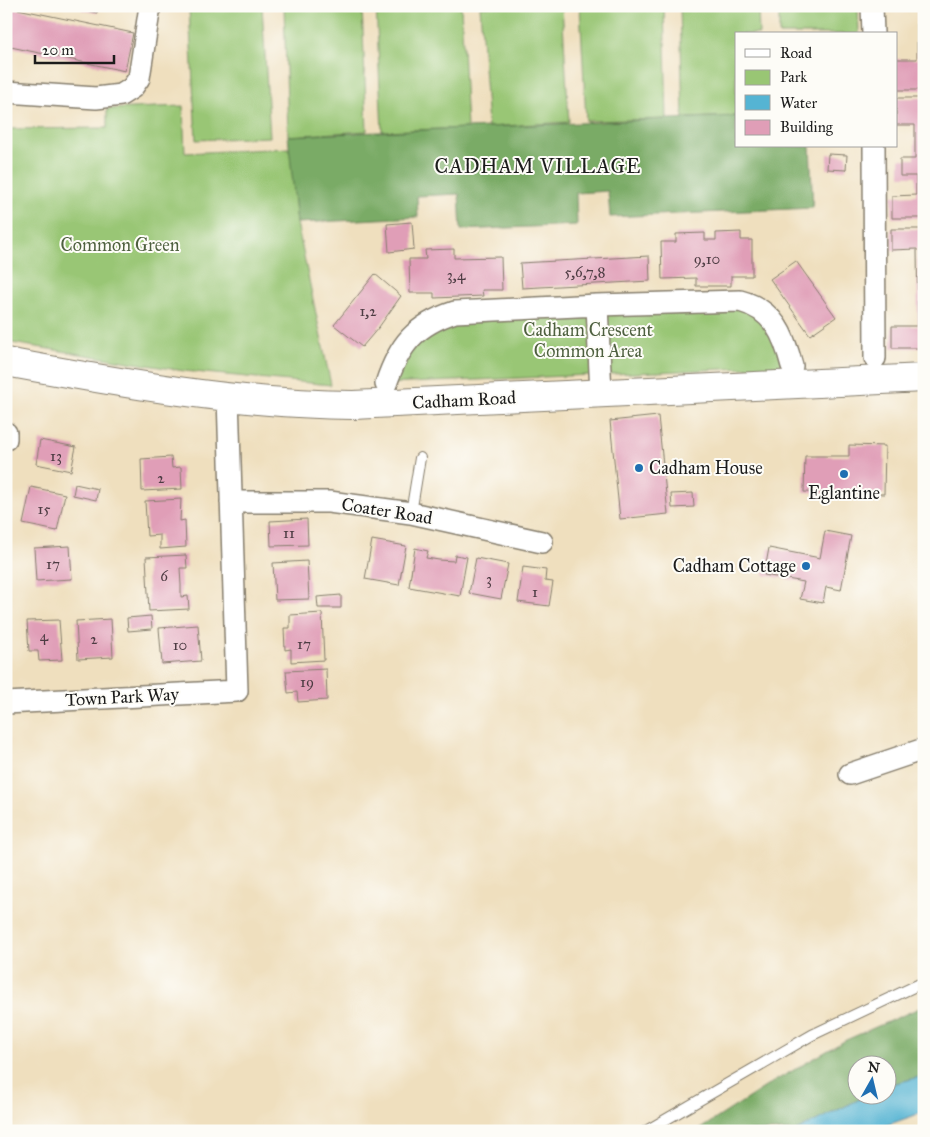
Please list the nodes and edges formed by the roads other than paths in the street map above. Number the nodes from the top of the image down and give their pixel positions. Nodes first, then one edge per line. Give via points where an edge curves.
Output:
1 (150, 6) edge
2 (872, 6) edge
3 (873, 32) edge
4 (6, 92) edge
5 (874, 148) edge
6 (597, 305) junction
7 (875, 358) dead end
8 (6, 362) edge
9 (792, 366) dead end
10 (924, 378) edge
11 (386, 384) dead end
12 (601, 394) junction
13 (228, 396) junction
14 (6, 433) edge
15 (6, 439) edge
16 (420, 458) dead end
17 (231, 502) junction
18 (410, 512) junction
19 (542, 542) dead end
20 (6, 696) edge
21 (6, 703) edge
22 (924, 749) edge
23 (850, 774) dead end
24 (924, 982) edge
25 (646, 1131) edge

1 - 4 street via 140,78 121,95 96,98
2 - 3 street
5 - 7 street
6 - 9 street via 740,301 750,304 763,310 778,328 785,339
6 - 11 street via 455,312 436,318 420,327 408,340 395,358
6 - 12 street
8 - 13 street, Cadham Road via 114,382
10 - 12 street, Cadham Road
12 - 13 street, Cadham Road via 353,405 316,405
13 - 17 street
14 - 15 street
16 - 18 lane
17 - 18 street, Coater Road via 329,502
17 - 21 street, Town Park Way via 237,691
18 - 19 street, Coater Road
20 - 21 street
22 - 23 street
24 - 25 lane via 812,1035

